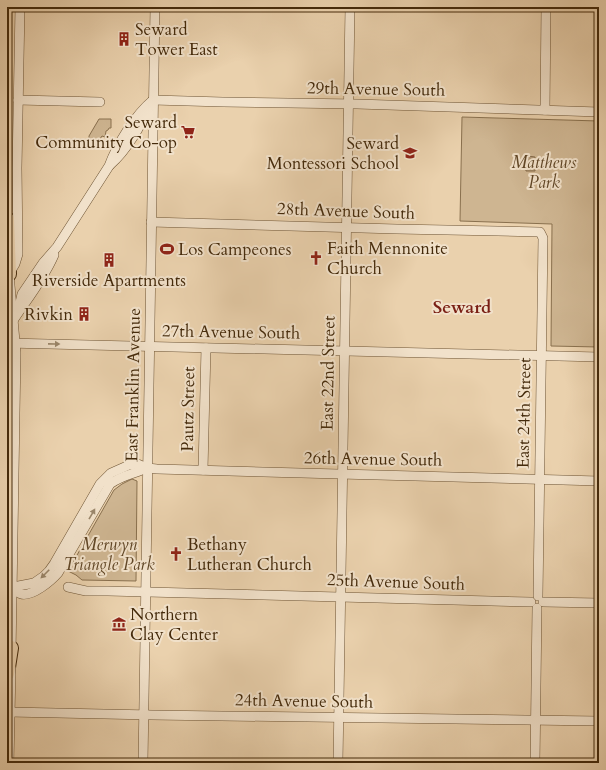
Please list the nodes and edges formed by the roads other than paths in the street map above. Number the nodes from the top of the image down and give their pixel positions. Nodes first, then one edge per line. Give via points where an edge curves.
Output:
1 (20, 7) edge
2 (155, 7) edge
3 (350, 7) edge
4 (546, 7) edge
5 (18, 100) junction
6 (153, 100) junction
7 (100, 102) dead end
8 (349, 104) junction
9 (545, 110) junction
10 (599, 112) edge
11 (7, 219) edge
12 (151, 222) junction
13 (347, 227) junction
14 (540, 232) joint
15 (9, 274) junction
16 (13, 319) junction
17 (7, 330) edge
18 (11, 343) edge
19 (149, 346) junction
20 (206, 348) junction
21 (345, 350) junction
22 (541, 356) junction
23 (599, 356) edge
24 (147, 468) junction
25 (203, 470) junction
26 (343, 474) junction
27 (540, 479) junction
28 (599, 481) edge
29 (68, 587) dead end
30 (10, 588) edge
31 (146, 592) junction
32 (340, 596) junction
33 (537, 602) junction
34 (599, 603) edge
35 (11, 648) junction
36 (7, 674) edge
37 (9, 712) junction
38 (144, 715) junction
39 (339, 718) junction
40 (536, 720) junction
41 (599, 721) edge
42 (9, 763) edge
43 (143, 763) edge
44 (338, 763) edge
45 (535, 763) edge

1 - 5 street
2 - 6 street, East Franklin Avenue
3 - 8 street, East 22nd Street
4 - 9 street
5 - 7 street
5 - 15 street via 18,254
6 - 8 street, 29th Avenue South
6 - 12 street, East Franklin Avenue
6 - 16 street via 120,156 109,166 58,247 43,263 22,294
8 - 9 street, 29th Avenue South
8 - 13 street, East 22nd Street
9 - 10 street, 29th Avenue South
11 - 15 highway
12 - 13 street, 28th Avenue South
12 - 19 street, East Franklin Avenue
13 - 14 street, 28th Avenue South
13 - 21 street, East 22nd Street
14 - 22 street, East 24th Street via 543,238
15 - 16 street
16 - 17 street
16 - 18 street
18 -> 19 street, 27th Avenue South
18 - 30 street via 16,353
19 - 20 street, 27th Avenue South
19 - 24 street, East Franklin Avenue
20 - 21 street, 27th Avenue South
20 - 25 street, Pautz Street
21 - 22 street, 27th Avenue South
21 - 26 street, East 22nd Street
22 - 23 street, 27th Avenue South
22 - 27 street, East 24th Street
24 - 25 street, 26th Avenue South
24 - 30 street, 26th Avenue South via 123,476 110,484 58,574 49,583 25,594
24 - 31 street, East Franklin Avenue
25 - 26 street, 26th Avenue South
26 - 27 street, 26th Avenue South
26 - 32 street, East 22nd Street
27 - 28 street, 26th Avenue South
27 - 33 street, East 24th Street
29 - 31 street, 25th Avenue South
30 - 35 street
31 - 32 street, 25th Avenue South
31 - 38 street, East Franklin Avenue
32 - 33 street, 25th Avenue South
32 - 39 street, East 22nd Street
33 - 34 street, 25th Avenue South
33 - 40 street, East 24th Street
35 - 36 highway
35 - 37 street
37 - 38 street, 24th Avenue South
37 - 42 street
38 - 39 street, 24th Avenue South
38 - 43 street, East Franklin Avenue
39 - 40 street, 24th Avenue South
39 - 44 street, East 22nd Street
40 - 41 street, 24th Avenue South
40 - 45 street, East 24th Street

